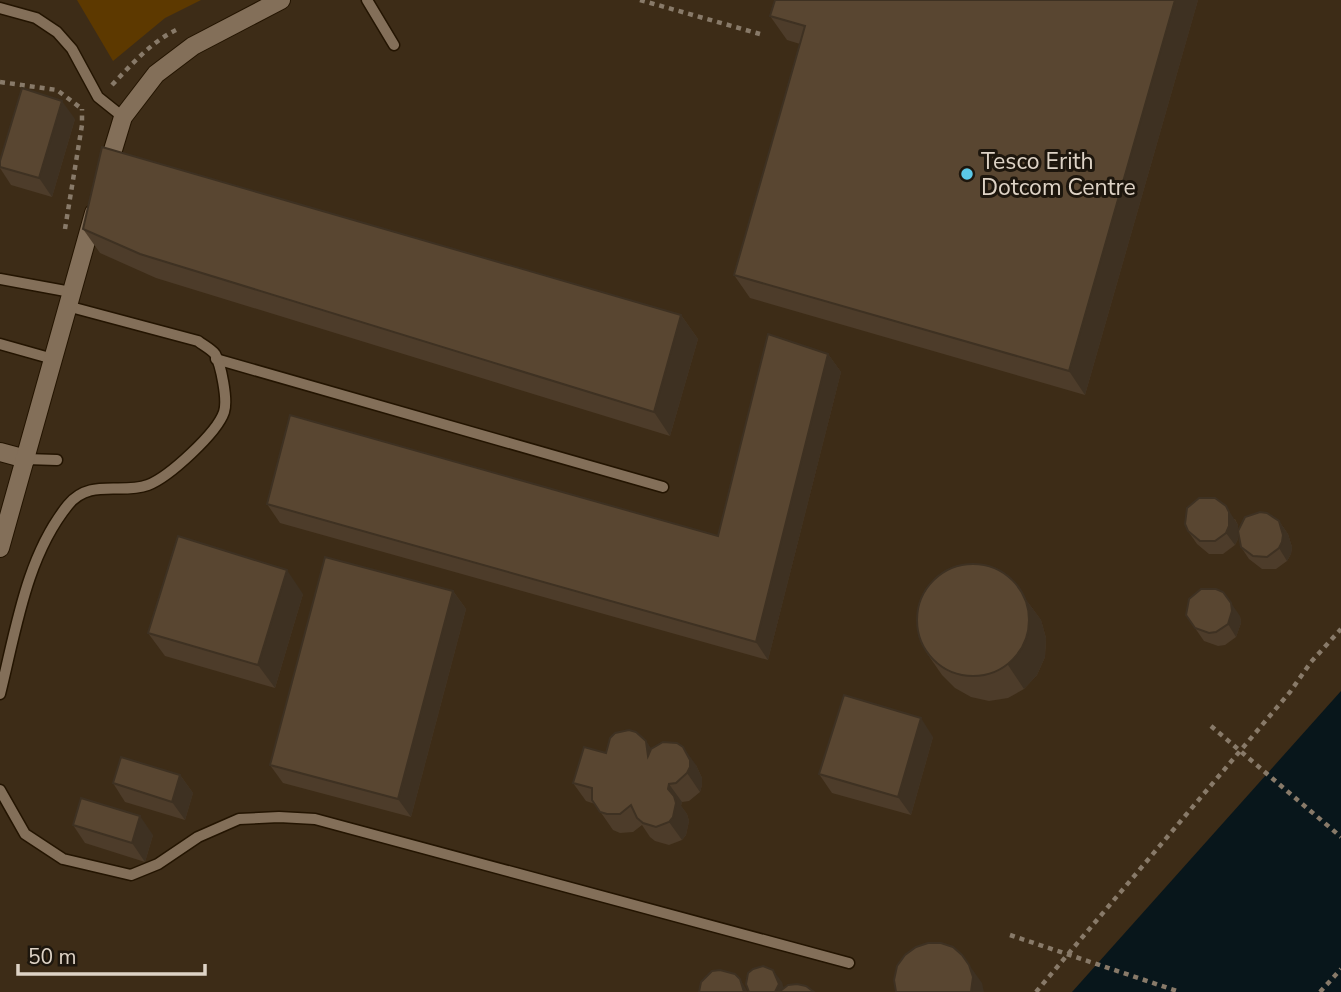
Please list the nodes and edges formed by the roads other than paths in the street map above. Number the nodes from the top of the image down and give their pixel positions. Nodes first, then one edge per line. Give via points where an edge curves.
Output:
1 (281, 0) edge
2 (366, 0) edge
3 (0, 8) edge
4 (394, 45) dead end
5 (122, 117) junction
6 (0, 279) edge
7 (69, 299) junction
8 (0, 344) edge
9 (53, 359) junction
10 (216, 359) junction
11 (0, 452) edge
12 (26, 458) junction
13 (57, 460) dead end
14 (663, 487) dead end
15 (0, 548) edge
16 (0, 694) edge
17 (0, 790) edge
18 (849, 963) dead end

1 - 5 street via 193,46 156,74
2 - 4 lane
3 - 5 lane via 36,18 57,32 72,49 98,97
5 - 7 street
6 - 7 lane
7 - 9 street
7 - 10 lane via 198,341
8 - 9 lane
9 - 12 street
10 - 14 lane
10 - 16 lane via 225,411 208,437 150,485 124,490 96,488 71,501 52,526 35,562
11 - 12 street
12 - 13 lane
12 - 15 street
17 - 18 lane via 25,834 63,859 131,875 239,819 315,819

